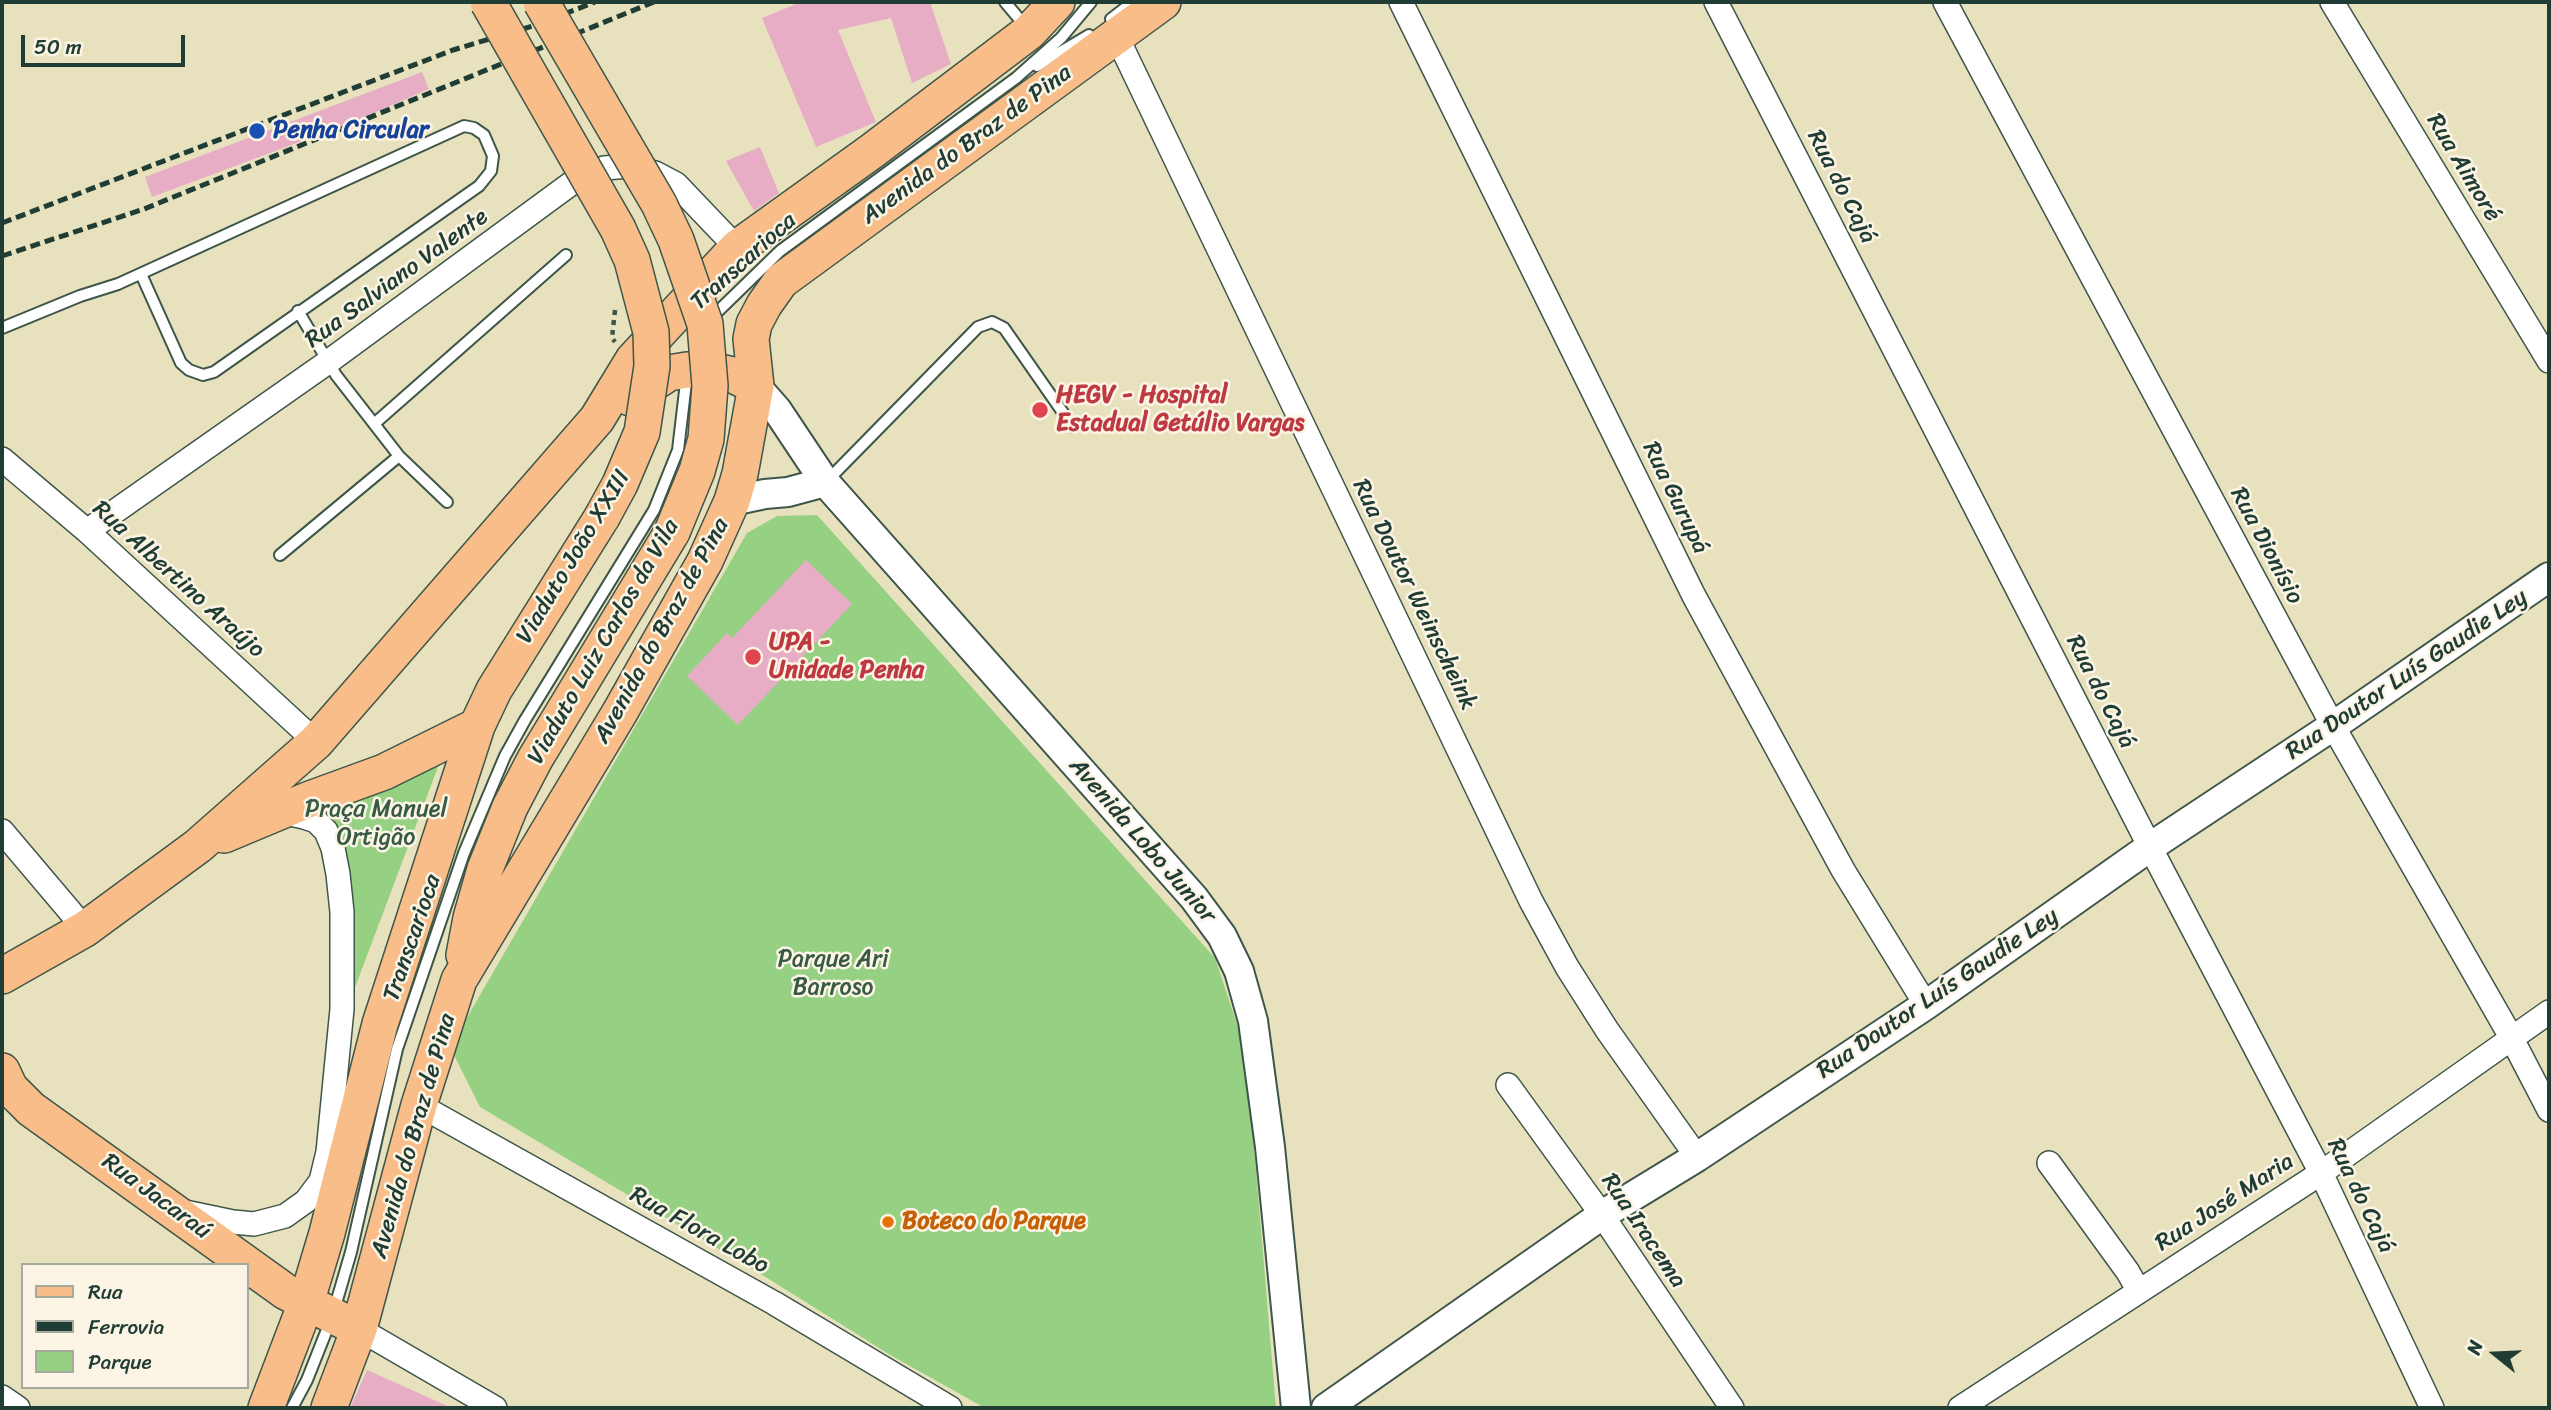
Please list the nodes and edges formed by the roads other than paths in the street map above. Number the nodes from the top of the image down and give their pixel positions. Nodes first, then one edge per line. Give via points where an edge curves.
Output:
1 (488, 2) edge
2 (541, 2) edge
3 (1057, 2) edge
4 (1091, 2) edge
5 (1133, 2) edge
6 (1163, 2) edge
7 (1401, 2) edge
8 (1716, 2) edge
9 (1945, 2) edge
10 (2332, 2) edge
11 (1016, 11) edge
12 (1117, 37) junction
13 (1016, 78) junction
14 (737, 248) junction
15 (566, 255) dead end
16 (141, 274) junction
17 (298, 311) junction
18 (2, 328) edge
19 (2549, 361) edge
20 (328, 362) junction
21 (685, 366) junction
22 (756, 386) junction
23 (597, 419) junction
24 (374, 424) junction
25 (1073, 428) dead end
26 (398, 456) junction
27 (2, 459) edge
28 (825, 482) junction
29 (736, 487) junction
30 (446, 502) dead end
31 (87, 531) junction
32 (280, 555) dead end
33 (2549, 578) edge
34 (477, 726) junction
35 (2333, 726) junction
36 (316, 742) junction
37 (280, 812) junction
38 (2, 831) edge
39 (198, 846) junction
40 (2150, 847) junction
41 (85, 929) junction
42 (459, 979) junction
43 (5, 984) edge
44 (1926, 1005) junction
45 (2549, 1012) edge
46 (2511, 1037) junction
47 (2, 1071) edge
48 (1508, 1085) dead end
49 (419, 1105) junction
50 (2549, 1110) edge
51 (1697, 1157) junction
52 (2049, 1163) dead end
53 (2321, 1173) junction
54 (172, 1209) junction
55 (1602, 1215) junction
56 (246, 1263) edge
57 (248, 1264) edge
58 (2138, 1290) junction
59 (332, 1317) junction
60 (307, 1380) junction
61 (2, 1397) edge
62 (19, 1408) edge
63 (266, 1408) edge
64 (292, 1408) edge
65 (300, 1408) edge
66 (329, 1408) edge
67 (495, 1408) edge
68 (950, 1408) edge
69 (1296, 1408) edge
70 (1325, 1408) edge
71 (1732, 1408) edge
72 (1960, 1408) edge
73 (2432, 1408) edge

1 - 34 main road, Viaduto João XXIII, bridge via 632,260 651,332 652,366 642,432 620,484 500,680
2 - 42 main road, Viaduto Luiz Carlos da Vila, bridge via 676,240 709,348 706,439 672,532 510,807 485,869
3 - 11 main road, Avenida do Braz de Pina
4 - 13 lane, Transcarioca via 1061,38
5 - 13 lane, Transcarioca via 1088,36
6 - 12 main road, Avenida do Braz de Pina
7 - 44 street, Rua Gurupá via 1694,596 1843,870
8 - 40 street, Rua do Cajá
9 - 35 street, Rua Dionísio
10 - 19 street, Rua Aimoré
11 - 14 main road, Avenida do Braz de Pina via 872,151
12 - 22 main road, Avenida do Braz de Pina via 781,281 754,324
12 - 51 street, Rua Doutor Weinscheink via 1531,901 1600,1020
13 - 21 lane, Transcarioca via 780,251 702,327
14 - 20 street, Rua Salviano Valente via 676,184 630,166 604,168 580,177
14 - 23 main road, Avenida do Braz de Pina via 633,360
15 - 24 lane
16 - 17 lane via 181,363 203,375 214,372
16 - 17 lane via 436,137 464,126 484,135 493,156 491,171 479,186
16 - 18 lane
17 - 20 lane
20 - 24 lane
20 - 31 street, Rua Salviano Valente
21 - 22 main road via 724,373
21 - 23 main road
21 - 29 main road via 711,407
21 - 59 lane, Transcarioca via 678,450 654,510 518,732 464,853 397,1049 352,1252
22 - 28 street, Avenida Lobo Junior
22 - 29 main road, Avenida do Braz de Pina
23 - 36 main road, Avenida do Braz de Pina
24 - 26 lane
25 - 28 lane via 1004,328 992,322 978,327
26 - 30 lane
26 - 32 lane
27 - 31 street, Rua Albertino Araújo
28 - 29 street via 765,494
28 - 69 street, Avenida Lobo Junior via 1194,898 1222,936 1239,971 1253,1021
29 - 42 main road, Avenida do Braz de Pina via 705,561 620,712
31 - 36 street, Rua Albertino Araújo
33 - 35 street, Rua Doutor Luís Gaudie Ley
34 - 37 main road via 384,772
34 - 59 main road via 380,1024 327,1233
35 - 40 street, Rua Doutor Luís Gaudie Ley
35 - 46 street, Rua Dionísio
36 - 39 main road, Avenida do Braz de Pina
37 - 39 main road
37 - 54 street via 316,821 326,831 338,874 342,1009 336,1088 321,1181 306,1201 285,1216 254,1224
38 - 41 street
39 - 41 main road
40 - 44 street, Rua Doutor Luís Gaudie Ley
40 - 53 street, Rua do Cajá
41 - 43 main road
42 - 49 main road, Avenida do Braz de Pina
44 - 51 street, Rua Doutor Luís Gaudie Ley
45 - 46 street, Rua José Maria
46 - 50 street, Rua Dionísio
46 - 53 street, Rua José Maria
47 - 54 main road, Rua Jacaraú via 10,1088 31,1109
48 - 55 street, Rua Iracema
49 - 59 main road, Avenida do Braz de Pina
49 - 68 street, Rua Flora Lobo via 774,1303
51 - 55 street, Rua Doutor Luís Gaudie Ley
52 - 58 street
53 - 58 street, Rua José Maria
53 - 73 street, Rua do Cajá
54 - 56 main road, Rua Jacaraú
55 - 70 street, Rua Doutor Luís Gaudie Ley
55 - 71 street, Rua Iracema
57 - 59 main road, Rua Jacaraú
58 - 72 street, Rua José Maria
59 - 60 lane, Transcarioca
59 - 63 main road, Avenida do Braz de Pina
59 - 66 main road, Avenida do Braz de Pina
59 - 67 street
60 - 64 lane, Transcarioca
60 - 65 lane, Transcarioca
61 - 62 street

